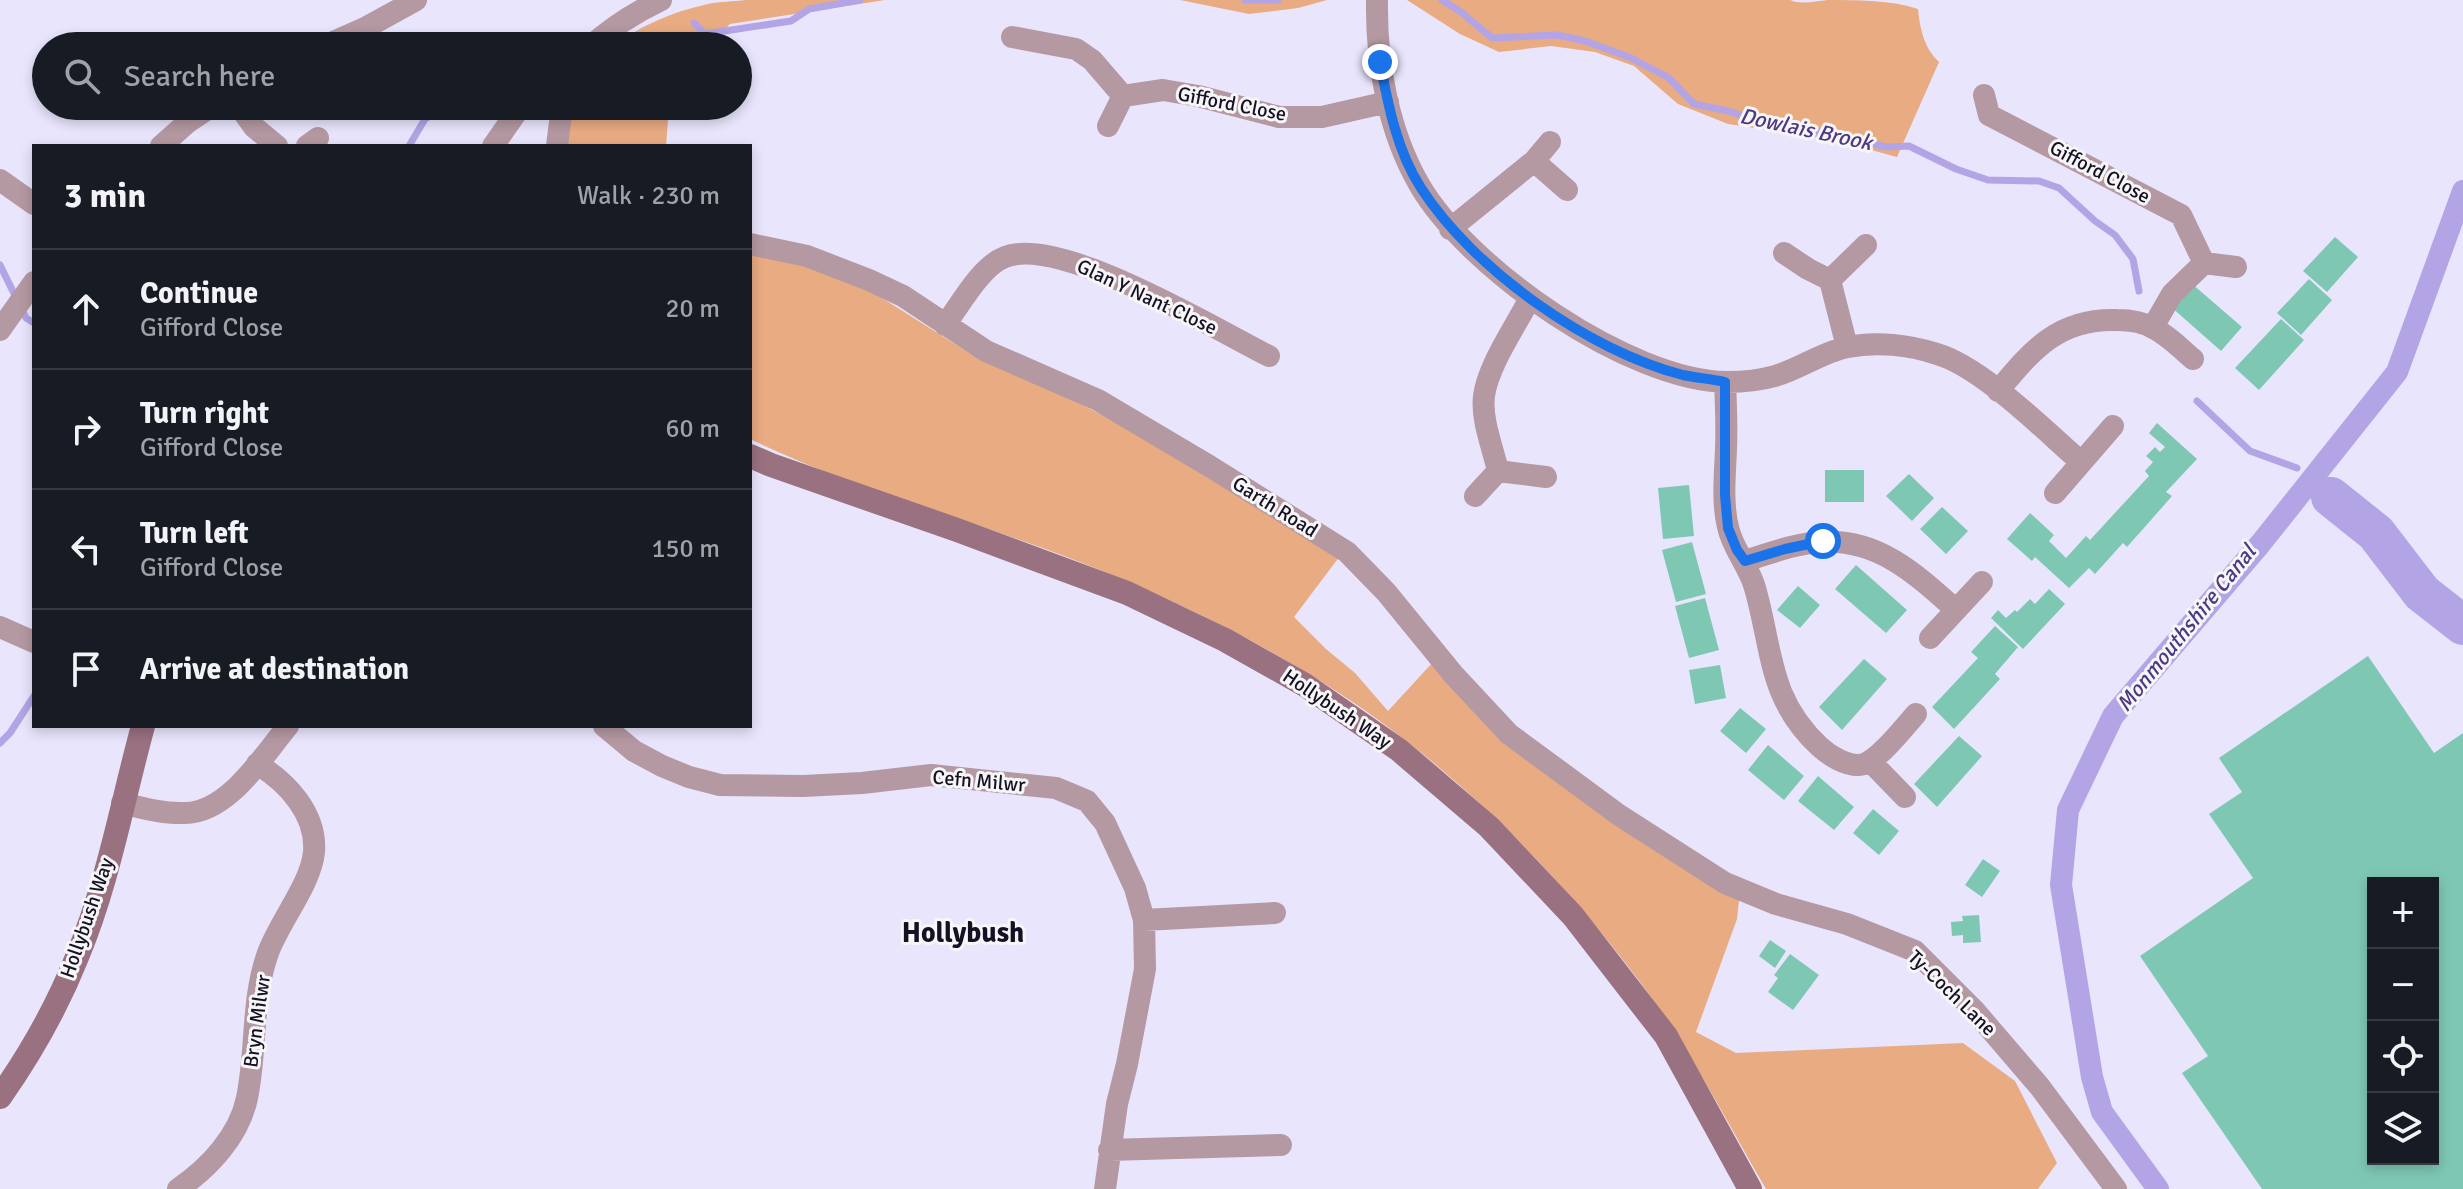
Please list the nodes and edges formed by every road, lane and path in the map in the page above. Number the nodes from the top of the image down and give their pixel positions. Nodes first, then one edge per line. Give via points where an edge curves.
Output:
1 (416, 0) edge
2 (1377, 0) edge
3 (646, 3) edge
4 (356, 32) edge
5 (607, 32) edge
6 (1012, 37) dead end
7 (1984, 95) dead end
8 (1123, 96) junction
9 (1388, 102) junction
10 (191, 120) edge
11 (249, 120) edge
12 (511, 120) edge
13 (560, 120) edge
14 (1108, 126) dead end
15 (1550, 142) dead end
16 (163, 144) edge
17 (275, 144) edge
18 (494, 144) edge
19 (557, 144) edge
20 (1534, 161) junction
21 (0, 180) edge
22 (1567, 190) dead end
23 (32, 203) edge
24 (1450, 229) junction
25 (752, 244) edge
26 (1866, 245) dead end
27 (1784, 253) dead end
28 (2204, 263) junction
29 (2236, 267) dead end
30 (1830, 280) junction
31 (30, 286) edge
32 (1530, 298) junction
33 (4, 323) edge
34 (945, 325) junction
35 (2153, 327) junction
36 (1847, 347) junction
37 (1269, 356) dead end
38 (2193, 359) dead end
39 (1725, 382) junction
40 (1998, 391) junction
41 (2113, 426) dead end
42 (752, 457) edge
43 (2081, 462) junction
44 (1498, 471) junction
45 (1546, 477) dead end
46 (2055, 493) dead end
47 (1475, 496) dead end
48 (1745, 561) junction
49 (1982, 582) dead end
50 (1956, 610) junction
51 (0, 627) edge
52 (1930, 638) dead end
53 (32, 641) edge
54 (1916, 714) dead end
55 (142, 728) edge
56 (286, 728) edge
57 (606, 728) edge
58 (1871, 762) junction
59 (257, 764) junction
60 (1905, 797) dead end
61 (122, 803) junction
62 (1725, 883) joint
63 (1275, 913) dead end
64 (1144, 920) junction
65 (0, 1097) edge
66 (1281, 1145) dead end
67 (1109, 1150) junction
68 (178, 1189) edge
69 (1105, 1189) edge
70 (1750, 1189) edge
71 (2116, 1189) edge

1 - 4 street
2 - 9 street
3 - 5 street
6 - 8 street via 1076,49
7 - 28 street, Gifford Close via 1989,115 2181,215
8 - 9 street, Gifford Close via 1163,90 1279,117 1322,117
8 - 14 street
9 - 24 street via 1420,186
10 - 16 street
11 - 17 street
12 - 18 street
13 - 19 street
15 - 20 street
20 - 22 street
20 - 24 street
21 - 23 street
24 - 32 street
25 - 34 street, Garth Road via 807,256 869,280
26 - 30 street
27 - 30 street
28 - 29 street
28 - 35 street via 2172,294
30 - 36 street
31 - 33 street
32 - 39 street via 1599,341 1642,360
32 - 44 street via 1484,396
34 - 37 street, Glan Y Nant Close via 989,266 1025,253 1108,274 1242,330
34 - 62 street, Garth Road via 986,351 1098,400 1347,552 1509,734 1619,815
35 - 38 street
35 - 40 street via 2094,319 2066,327
36 - 39 street via 1775,376
36 - 40 street via 1879,344 1939,354
39 - 48 street via 1728,528
40 - 43 street
41 - 43 street
42 - 70 street, Hollybush Way via 1127,593 1305,685 1399,750 1489,827 1573,916 1666,1036
43 - 46 street
44 - 45 street
44 - 47 street
48 - 50 street via 1823,541 1855,545 1912,570
48 - 58 street via 1775,677 1793,716 1828,755 1846,763
49 - 50 street
50 - 52 street
51 - 53 street
54 - 58 street
55 - 61 street, Hollybush Way
56 - 59 street
57 - 64 street, Cefn Milwr via 634,751 720,785 803,786 931,775 1056,788 1087,801 1105,823
58 - 60 street
59 - 61 street via 217,804 202,811 167,812
59 - 68 street, Bryn Milwr via 285,783 300,803 314,852 268,952 256,1001 247,1101 231,1138
61 - 65 street, Hollybush Way via 78,956 44,1030
62 - 71 street, Ty-Coch Lane via 1915,951 2040,1087
63 - 64 street
64 - 67 street, Cefn Milwr via 1145,969
66 - 67 street
67 - 69 street, Cefn Milwr

